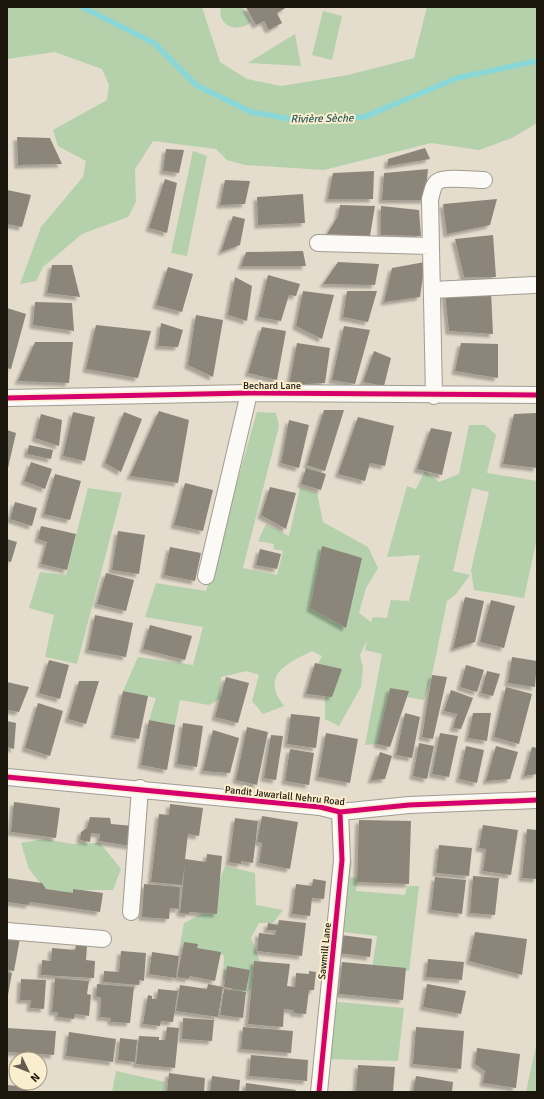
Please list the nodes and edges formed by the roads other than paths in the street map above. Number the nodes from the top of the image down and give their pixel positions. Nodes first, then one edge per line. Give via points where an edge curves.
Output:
1 (484, 180) dead end
2 (318, 243) dead end
3 (431, 246) junction
4 (534, 285) dead end
5 (432, 290) junction
6 (249, 393) junction
7 (537, 395) edge
8 (434, 396) junction
9 (7, 398) edge
10 (206, 576) dead end
11 (7, 777) edge
12 (140, 788) junction
13 (537, 800) edge
14 (340, 812) junction
15 (131, 912) dead end
16 (7, 931) edge
17 (103, 939) dead end
18 (319, 1092) edge

1 - 3 street via 438,181 430,199
2 - 3 street
3 - 5 street
4 - 5 street
5 - 8 street
6 - 8 street, Bechard Lane
6 - 9 street, Bechard Lane
6 - 10 street
7 - 8 street, Bechard Lane
11 - 12 street, Pandit Jawarlall Nehru Road
12 - 14 street, Pandit Jawarlall Nehru Road via 320,807
12 - 15 street
13 - 14 street, Pandit Jawarlall Nehru Road via 409,805
14 - 18 street, Sawmill Lane via 342,860
16 - 17 street

